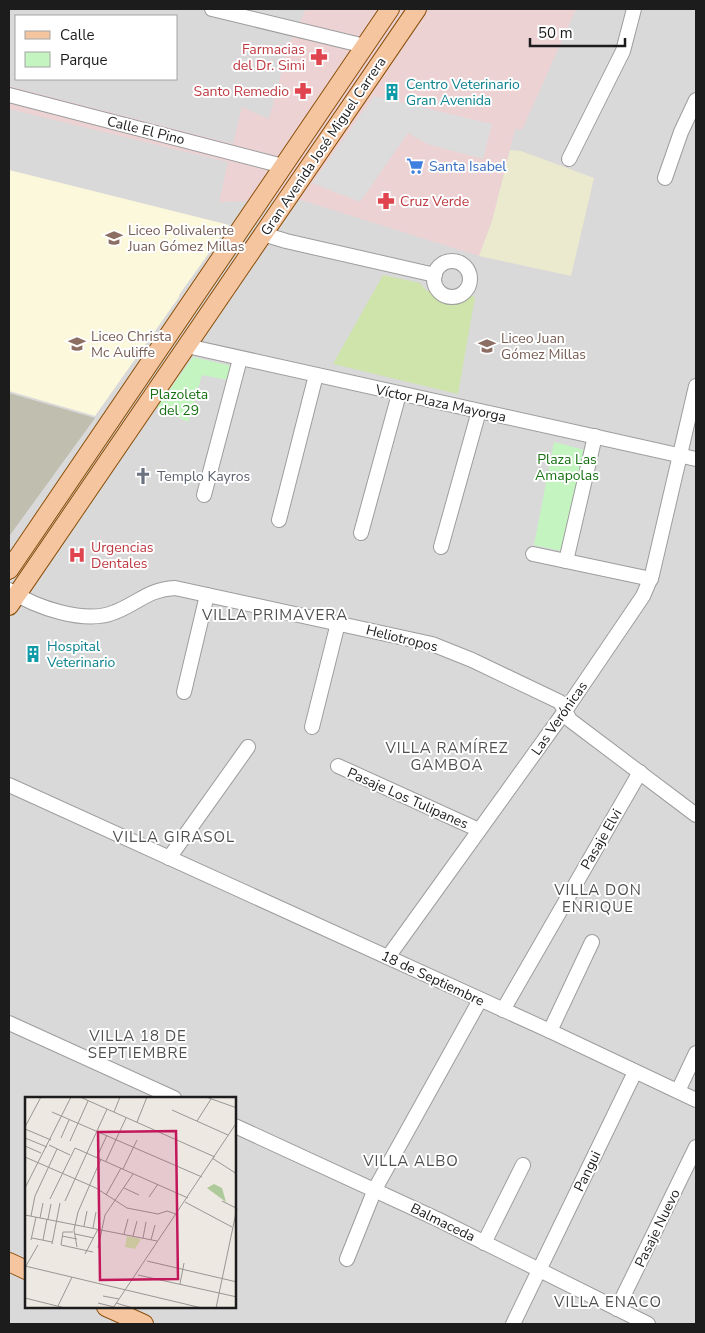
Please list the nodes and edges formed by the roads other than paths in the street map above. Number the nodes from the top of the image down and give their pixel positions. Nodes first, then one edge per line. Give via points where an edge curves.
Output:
1 (212, 9) edge
2 (390, 9) edge
3 (417, 9) edge
4 (634, 9) edge
5 (365, 46) junction
6 (9, 95) edge
7 (696, 100) edge
8 (569, 159) dead end
9 (283, 166) junction
10 (665, 178) dead end
11 (293, 190) junction
12 (263, 234) junction
13 (435, 275) dead end
14 (179, 318) junction
15 (187, 346) junction
16 (240, 359) junction
17 (316, 375) junction
18 (696, 386) edge
19 (399, 394) junction
20 (479, 411) junction
21 (595, 436) junction
22 (680, 455) junction
23 (696, 459) edge
24 (204, 495) dead end
25 (279, 520) dead end
26 (361, 533) dead end
27 (441, 546) dead end
28 (533, 554) dead end
29 (566, 561) junction
30 (9, 570) edge
31 (651, 579) junction
32 (207, 594) junction
33 (11, 597) edge
34 (338, 623) junction
35 (184, 692) dead end
36 (565, 711) junction
37 (312, 727) dead end
38 (248, 747) dead end
39 (338, 766) dead end
40 (640, 772) junction
41 (9, 785) edge
42 (696, 815) edge
43 (479, 830) junction
44 (170, 858) junction
45 (592, 942) dead end
46 (388, 958) junction
47 (480, 1000) junction
48 (503, 1010) junction
49 (9, 1023) edge
50 (550, 1031) junction
51 (696, 1053) edge
52 (635, 1072) junction
53 (678, 1091) junction
54 (172, 1097) edge
55 (696, 1100) edge
56 (236, 1126) edge
57 (696, 1147) edge
58 (523, 1165) dead end
59 (375, 1189) junction
60 (484, 1243) junction
61 (348, 1259) dead end
62 (9, 1262) edge
63 (25, 1270) edge
64 (540, 1270) junction
65 (108, 1308) edge
66 (617, 1308) junction
67 (144, 1324) edge
68 (513, 1324) edge
69 (648, 1324) edge

1 - 5 street
2 - 5 main road, Gran Avenida José Miguel Carrera
3 - 11 main road, Gran Avenida José Miguel Carrera
4 - 8 street via 623,51
5 - 9 main road, Gran Avenida José Miguel Carrera
6 - 9 street, Calle El Pino
7 - 10 street
9 - 11 main road via 290,176
9 - 14 main road, Gran Avenida José Miguel Carrera
11 - 12 main road, Gran Avenida José Miguel Carrera
12 - 13 street
12 - 15 main road, Gran Avenida José Miguel Carrera
14 - 15 main road via 180,332
14 - 30 main road, Gran Avenida José Miguel Carrera
15 - 16 street, Víctor Plaza Mayorga
15 - 33 main road, Gran Avenida José Miguel Carrera
16 - 17 street, Víctor Plaza Mayorga
16 - 24 street
17 - 19 street, Víctor Plaza Mayorga
17 - 25 street
18 - 22 street, Las Verónicas
19 - 20 street, Víctor Plaza Mayorga
19 - 26 street
20 - 21 street, Víctor Plaza Mayorga
20 - 27 street
21 - 22 street, Víctor Plaza Mayorga
21 - 29 street
22 - 23 street, Víctor Plaza Mayorga
22 - 31 street, Las Verónicas
28 - 29 street
29 - 31 street
31 - 36 street, Las Verónicas via 643,596
32 - 33 street, Heliotropos via 166,588 117,612 92,617
32 - 34 street, Heliotropos
32 - 35 street
34 - 36 street, Heliotropos via 451,651 560,702
34 - 37 street
36 - 40 street, Heliotropos via 570,720
36 - 43 street, Las Verónicas
38 - 44 street
39 - 43 street, Pasaje Los Tulipanes
40 - 42 street, Heliotropos
40 - 48 street, Pasaje Elvi
41 - 44 street, 18 de Septiembre
43 - 46 street, Las Verónicas
44 - 46 street, 18 de Septiembre
45 - 50 street
46 - 47 street, 18 de Septiembre
47 - 48 street, 18 de Septiembre
47 - 59 street
48 - 50 street, 18 de Septiembre
49 - 54 street
50 - 52 street, 18 de Septiembre
51 - 53 street
52 - 53 street, 18 de Septiembre
52 - 64 street, Pangui
53 - 55 street, 18 de Septiembre
56 - 59 street, Balmaceda
57 - 66 street, Pasaje Nuevo
58 - 60 street
59 - 60 street, Balmaceda
59 - 61 street
60 - 64 street, Balmaceda
62 - 63 main road
64 - 66 street, Balmaceda
64 - 68 street, Pangui
65 - 67 main road
66 - 69 street, Balmaceda

